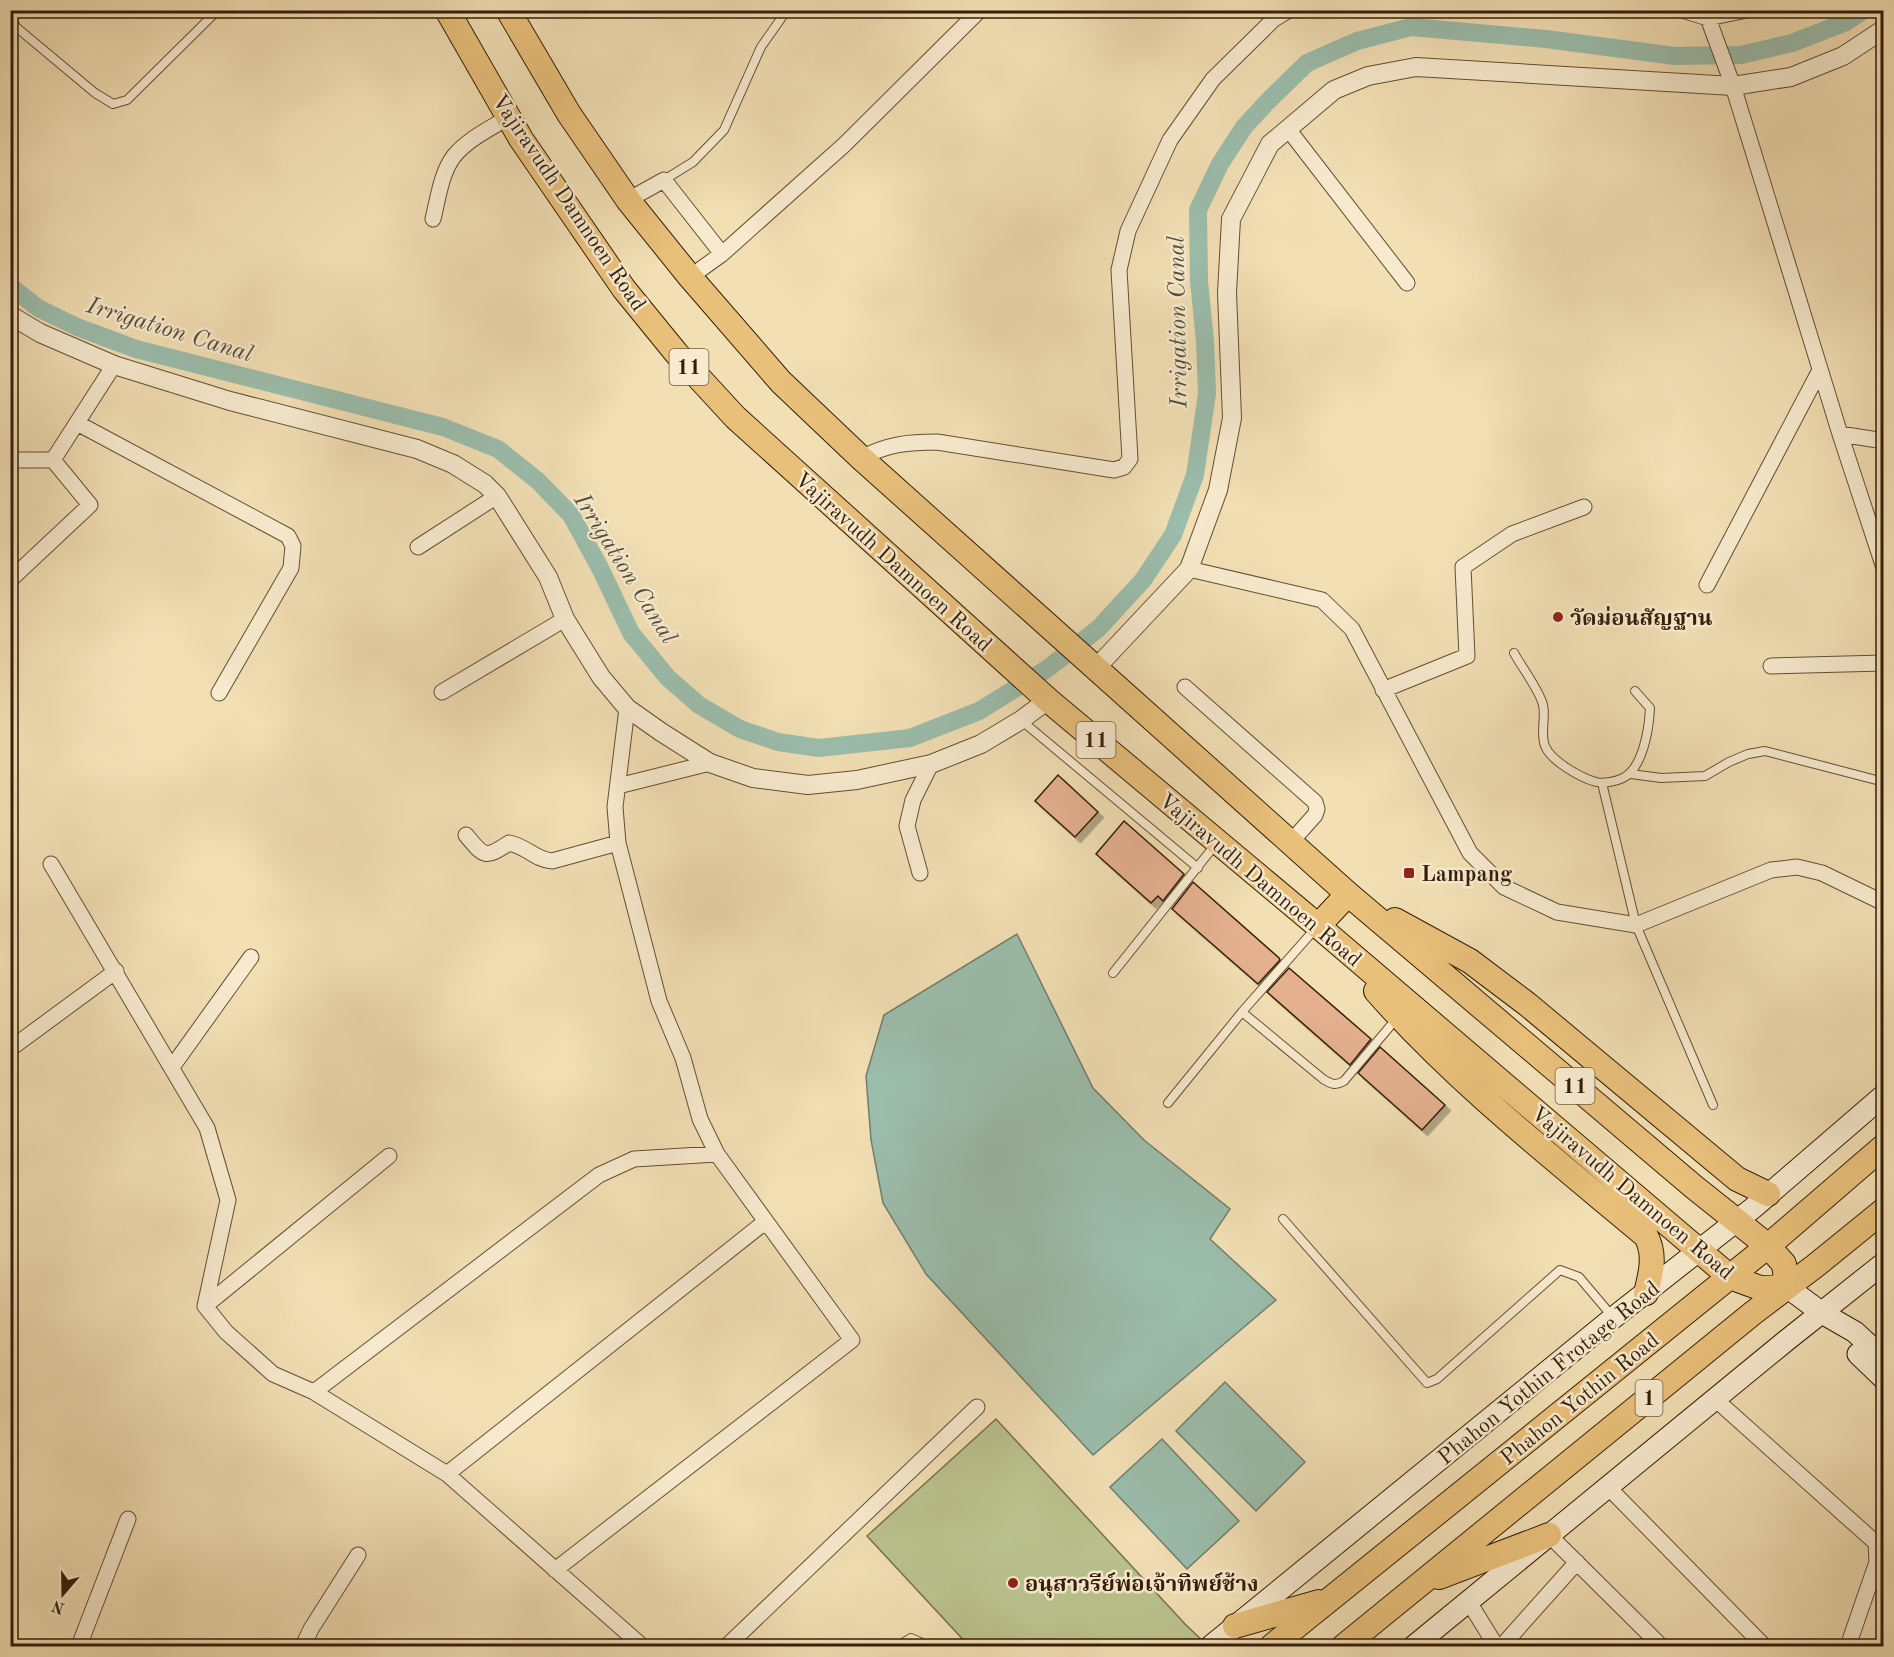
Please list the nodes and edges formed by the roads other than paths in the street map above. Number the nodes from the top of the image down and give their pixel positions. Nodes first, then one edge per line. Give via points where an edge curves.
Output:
1 (15, 10) edge
2 (218, 10) edge
3 (447, 10) edge
4 (508, 10) edge
5 (787, 10) edge
6 (980, 10) edge
7 (1289, 10) edge
8 (1682, 10) edge
9 (1747, 10) edge
10 (1706, 14) edge
11 (1884, 29) edge
12 (1733, 86) junction
13 (509, 117) junction
14 (1287, 129) junction
15 (663, 180) junction
16 (628, 200) junction
17 (433, 219) dead end
18 (722, 254) junction
19 (690, 277) junction
20 (1407, 283) dead end
21 (13, 320) edge
22 (114, 364) junction
23 (1820, 370) junction
24 (77, 423) junction
25 (1840, 434) junction
26 (1884, 441) edge
27 (861, 458) junction
28 (10, 460) edge
29 (53, 460) junction
30 (497, 496) junction
31 (1584, 507) dead end
32 (418, 547) dead end
33 (1884, 568) edge
34 (1189, 569) junction
35 (10, 580) edge
36 (1707, 585) dead end
37 (565, 619) junction
38 (1514, 652) dead end
39 (1884, 663) edge
40 (1771, 666) dead end
41 (1096, 668) junction
42 (1185, 687) dead end
43 (1383, 690) junction
44 (1635, 691) dead end
45 (442, 692) dead end
46 (219, 693) dead end
47 (1048, 700) junction
48 (627, 708) junction
49 (1021, 720) junction
50 (710, 763) junction
51 (930, 764) junction
52 (1631, 774) junction
53 (1884, 782) edge
54 (1602, 783) junction
55 (618, 786) junction
56 (466, 835) dead end
57 (1218, 842) junction
58 (1291, 842) junction
59 (618, 843) junction
60 (51, 864) dead end
61 (1198, 868) junction
62 (920, 873) dead end
63 (1348, 894) junction
64 (1884, 903) edge
65 (1318, 926) junction
66 (1636, 926) junction
67 (251, 957) dead end
68 (116, 971) junction
69 (1113, 973) dead end
70 (1242, 1012) junction
71 (1398, 1017) junction
72 (10, 1049) edge
73 (172, 1067) junction
74 (1884, 1095) edge
75 (1168, 1103) dead end
76 (1713, 1105) dead end
77 (1884, 1146) edge
78 (717, 1154) junction
79 (389, 1156) dead end
80 (1768, 1194) junction
81 (1884, 1210) edge
82 (1283, 1219) dead end
83 (765, 1222) junction
84 (1736, 1222) junction
85 (1768, 1246) junction
86 (1700, 1251) junction
87 (1884, 1263) edge
88 (1730, 1277) junction
89 (1787, 1287) junction
90 (1646, 1293) junction
91 (205, 1306) junction
92 (1822, 1313) junction
93 (1613, 1318) junction
94 (1884, 1359) edge
95 (1884, 1379) edge
96 (314, 1392) junction
97 (1715, 1399) junction
98 (977, 1407) dead end
99 (447, 1474) junction
100 (1608, 1487) junction
101 (128, 1519) dead end
102 (1549, 1535) junction
103 (357, 1555) dead end
104 (1576, 1562) junction
105 (555, 1570) junction
106 (1418, 1585) junction
107 (1330, 1599) junction
108 (1468, 1602) junction
109 (1235, 1626) junction
110 (79, 1647) edge
111 (303, 1647) edge
112 (642, 1647) edge
113 (727, 1647) edge
114 (898, 1647) edge
115 (929, 1647) edge
116 (1211, 1647) edge
117 (1272, 1647) edge
118 (1344, 1647) edge
119 (1414, 1647) edge
120 (1496, 1647) edge
121 (1502, 1647) edge
122 (1661, 1647) edge
123 (1764, 1647) edge
124 (1848, 1647) edge

1 - 2 lane via 12,18 16,27 113,104 127,99
3 - 13 main road, Vajiravudh Damnoen Road / 11
4 - 16 main road, Vajiravudh Damnoen Road / 11 via 569,114
5 - 15 lane via 761,47 724,130 693,162
6 - 18 street via 844,145
7 - 27 street via 1274,19 1213,80 1170,140 1128,231 1119,270 1130,459 1124,467 1114,470 937,442 880,448
8 - 10 street
9 - 10 street
10 - 12 street
11 - 12 street via 1843,56 1791,76
12 - 14 street via 1416,67 1368,76 1334,90
12 - 23 street
13 - 17 street via 454,156
13 - 47 main road, Vajiravudh Damnoen Road / 11 via 624,289 735,417
14 - 20 street
14 - 34 street via 1270,144 1231,219 1227,293 1232,418 1218,490
15 - 16 street
15 - 18 street
16 - 19 main road, Vajiravudh Damnoen Road / 11
18 - 19 street
19 - 27 main road, Vajiravudh Damnoen Road / 11 via 781,382
21 - 22 street
22 - 24 street
22 - 30 street via 230,401 417,449 453,464
23 - 25 street
23 - 36 street
24 - 29 street
24 - 46 street via 288,536 293,546 291,568
25 - 26 street
25 - 33 street
27 - 41 main road, Vajiravudh Damnoen Road / 11
28 - 29 street
29 - 35 street via 90,505
30 - 32 street
30 - 37 street via 548,577
31 - 43 street via 1512,534 1463,567 1467,656
34 - 41 street
34 - 43 street via 1322,600 1352,629
37 - 45 street
37 - 48 street via 601,677
38 - 54 lane via 1543,704 1545,747 1555,760
39 - 40 street
41 - 58 main road, Vajiravudh Damnoen Road / 11
42 - 58 street via 1315,802 1315,815
43 - 66 street via 1470,853 1504,887 1557,912
44 - 52 lane via 1650,708 1649,727
47 - 49 street
47 - 57 main road, Vajiravudh Damnoen Road / 11
48 - 50 street
48 - 55 street
49 - 51 street via 981,744
49 - 61 lane
50 - 51 street via 753,778 808,785 857,780
50 - 55 street
51 - 62 street via 913,800 907,826
52 - 53 lane via 1662,778 1705,776 1748,754 1765,752
52 - 54 lane
54 - 66 lane
55 - 59 street
56 - 59 street via 479,852 487,855 509,843 552,861
57 - 61 lane
57 - 65 main road, Vajiravudh Damnoen Road / 11
58 - 63 main road, Vajiravudh Damnoen Road / 11
59 - 78 street via 660,1001 683,1058 700,1119
60 - 68 street
61 - 69 lane
63 - 65 main road
63 - 80 main road via 1470,962 1527,1004 1737,1179
63 - 84 main road, Vajiravudh Damnoen Road / 11
64 - 66 street via 1822,873 1797,867 1771,870
65 - 70 lane
65 - 71 main road
65 - 86 main road, Vajiravudh Damnoen Road / 11
66 - 76 lane
67 - 73 street
68 - 72 street
68 - 73 street
70 - 71 lane via 1323,1078 1338,1085
70 - 75 lane
71 - 90 main road via 1460,1078 1646,1236 1653,1266
73 - 91 street via 207,1128 228,1200
74 - 80 main road, Phahon Yothin Frotage Road
77 - 85 main road, Phahon Yothin Road / 1
78 - 83 street
78 - 96 street via 634,1159 599,1175
79 - 91 street
80 - 84 main road, Phahon Yothin Frotage Road
81 - 89 main road, Phahon Yothin Road / 1
82 - 93 lane via 1427,1383 1437,1379 1560,1270 1579,1277
83 - 99 street
83 - 105 street via 852,1340
84 - 85 main road, Vajiravudh Damnoen Road / 11
84 - 86 main road, Phahon Yothin Frotage Road
85 - 88 main road, Phahon Yothin Road / 1
85 - 89 main road, Vajiravudh Damnoen Road / 11 via 1784,1264
86 - 88 main road, Vajiravudh Damnoen Road / 11
86 - 90 main road, Phahon Yothin Frotage Road
87 - 92 main road, 1
88 - 89 main road, Vajiravudh Damnoen Road / 11 via 1760,1288
88 - 107 main road, Phahon Yothin Road / 1
89 - 92 main road
89 - 106 main road, Phahon Yothin Road / 1
90 - 93 main road, Phahon Yothin Frotage Road
91 - 96 street via 226,1332 273,1374
92 - 94 main road via 1855,1332
92 - 95 main road
92 - 97 main road, 1
93 - 109 main road, Phahon Yothin Frotage Road
96 - 99 street
97 - 100 main road, 1
97 - 124 street via 1876,1543 1877,1562
98 - 113 street
99 - 105 street
100 - 102 main road, 1
100 - 123 street
101 - 110 street
102 - 104 street
102 - 106 main road
102 - 108 main road, 1
103 - 111 street
104 - 121 street
104 - 122 street
105 - 112 street
106 - 118 main road, Phahon Yothin Road / 1
107 - 109 main road
107 - 117 main road, Phahon Yothin Road / 1
108 - 119 main road, 1
108 - 120 street
109 - 116 main road, Phahon Yothin Frotage Road
114 - 115 lane via 910,1638

